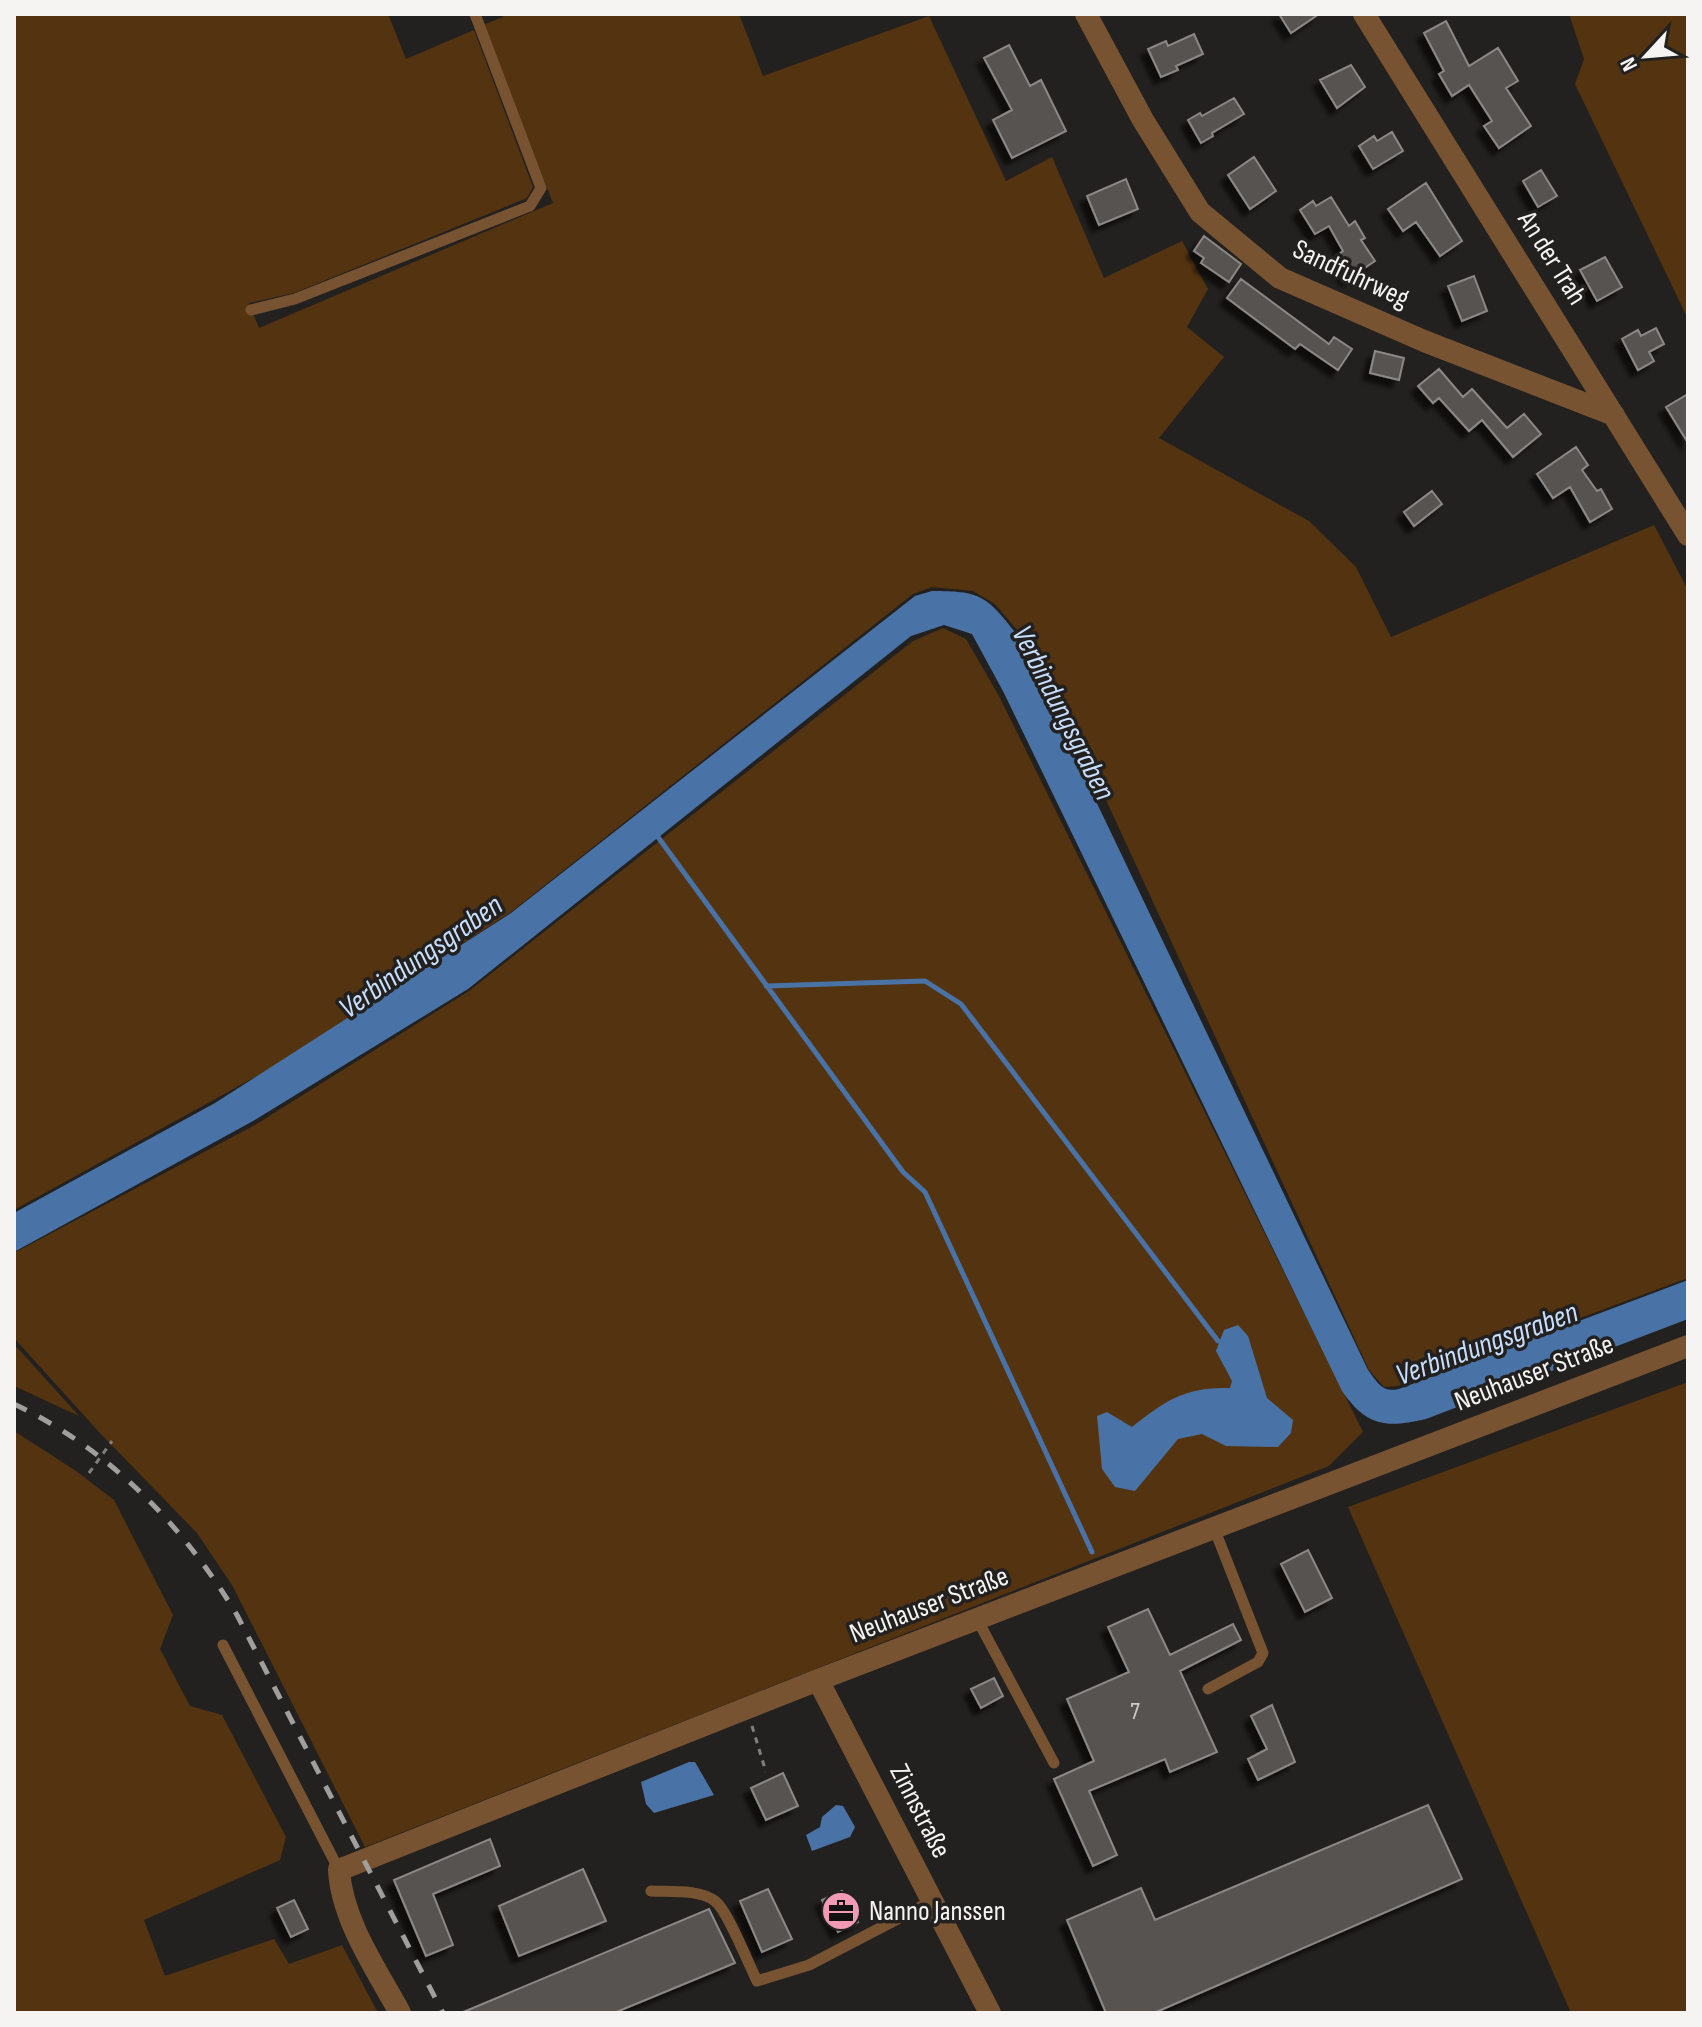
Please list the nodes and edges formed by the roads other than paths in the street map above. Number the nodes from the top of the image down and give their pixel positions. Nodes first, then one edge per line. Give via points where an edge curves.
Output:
1 (475, 14) edge
2 (1086, 14) edge
3 (1364, 14) edge
4 (251, 310) dead end
5 (1614, 415) junction
6 (1688, 535) edge
7 (1688, 1346) edge
8 (1214, 1528) junction
9 (977, 1619) junction
10 (223, 1645) dead end
11 (818, 1680) junction
12 (1208, 1689) dead end
13 (1054, 1763) dead end
14 (339, 1870) junction
15 (651, 1891) dead end
16 (932, 1901) junction
17 (400, 2013) edge
18 (990, 2013) edge

1 - 4 lane via 541,188 530,206 295,299
2 - 5 street, Sandfuhrweg via 1200,212 1280,278
3 - 5 street, An der Trah
5 - 6 street, An der Trah
7 - 8 street, Neuhauser Straße
8 - 9 street, Neuhauser Straße
8 - 12 lane via 1263,1653 1258,1662
9 - 11 street, Neuhauser Straße
9 - 13 lane
10 - 14 lane
11 - 14 street, Neuhauser Straße
11 - 16 street, Zinnstraße
14 - 17 street via 353,1925
15 - 16 lane via 713,1899 757,1981 809,1965
16 - 18 street, Zinnstraße

